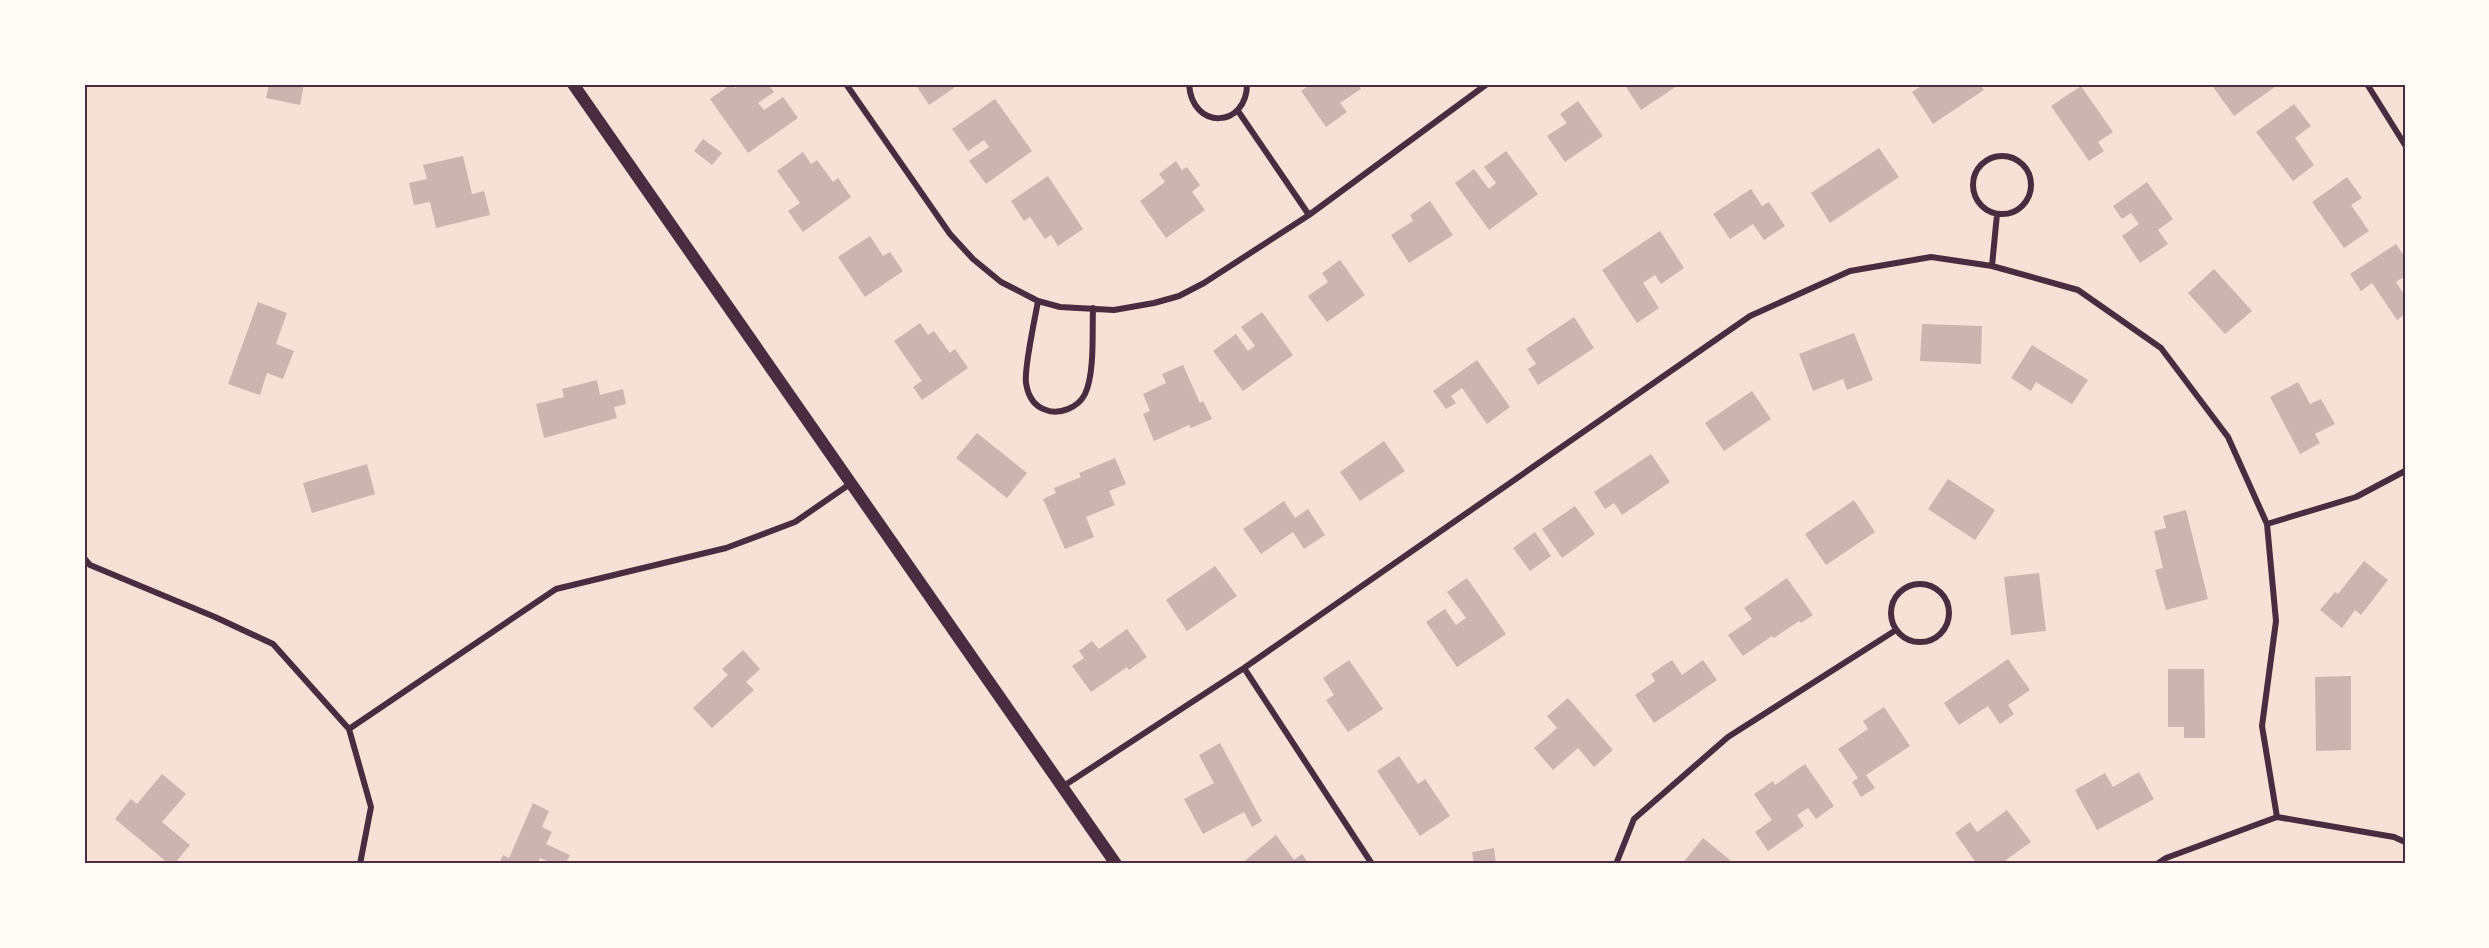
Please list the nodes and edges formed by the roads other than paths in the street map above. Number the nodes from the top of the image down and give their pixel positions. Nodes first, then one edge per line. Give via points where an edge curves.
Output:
1 (573, 84) edge
2 (846, 84) edge
3 (1189, 84) edge
4 (1247, 84) edge
5 (1486, 84) edge
6 (2367, 84) edge
7 (1238, 111) junction
8 (2405, 145) edge
9 (1997, 214) junction
10 (1309, 215) junction
11 (1992, 266) junction
12 (1038, 301) junction
13 (1093, 308) junction
14 (2405, 471) edge
15 (850, 484) junction
16 (2267, 524) junction
17 (84, 558) edge
18 (1896, 630) junction
19 (1244, 668) junction
20 (349, 729) junction
21 (1062, 787) junction
22 (2277, 817) junction
23 (2405, 842) edge
24 (360, 864) edge
25 (1116, 864) edge
26 (1372, 864) edge
27 (1616, 864) edge
28 (2157, 864) edge

1 - 15 main road
2 - 12 street via 950,234 973,260 1001,282
3 - 7 street via 1190,98 1203,114 1218,118
4 - 7 street via 1244,103
5 - 10 street
6 - 8 street
7 - 10 street
9 - 9 street via 2019,209 2031,190 2026,168 2007,156 1985,161 1973,180 1978,202
9 - 11 street
10 - 13 street via 1179,296 1114,310
11 - 16 street via 2078,290 2161,348 2228,437
11 - 19 street via 1931,257 1850,272 1750,316
12 - 13 street via 1060,307
12 - 13 street via 1025,380 1029,396 1038,408 1053,413 1066,411 1085,396
14 - 16 street via 2356,497
15 - 20 street via 795,522 726,548 556,589
15 - 21 main road
16 - 22 street via 2276,621 2262,726
17 - 20 street via 90,565 273,644
18 - 18 street via 1916,642 1937,636 1949,617 1944,595 1925,583 1903,589 1891,608
18 - 27 street via 1728,737 1634,819
19 - 21 street
19 - 26 street
20 - 24 street via 371,807
21 - 25 main road
22 - 23 street
22 - 28 street

